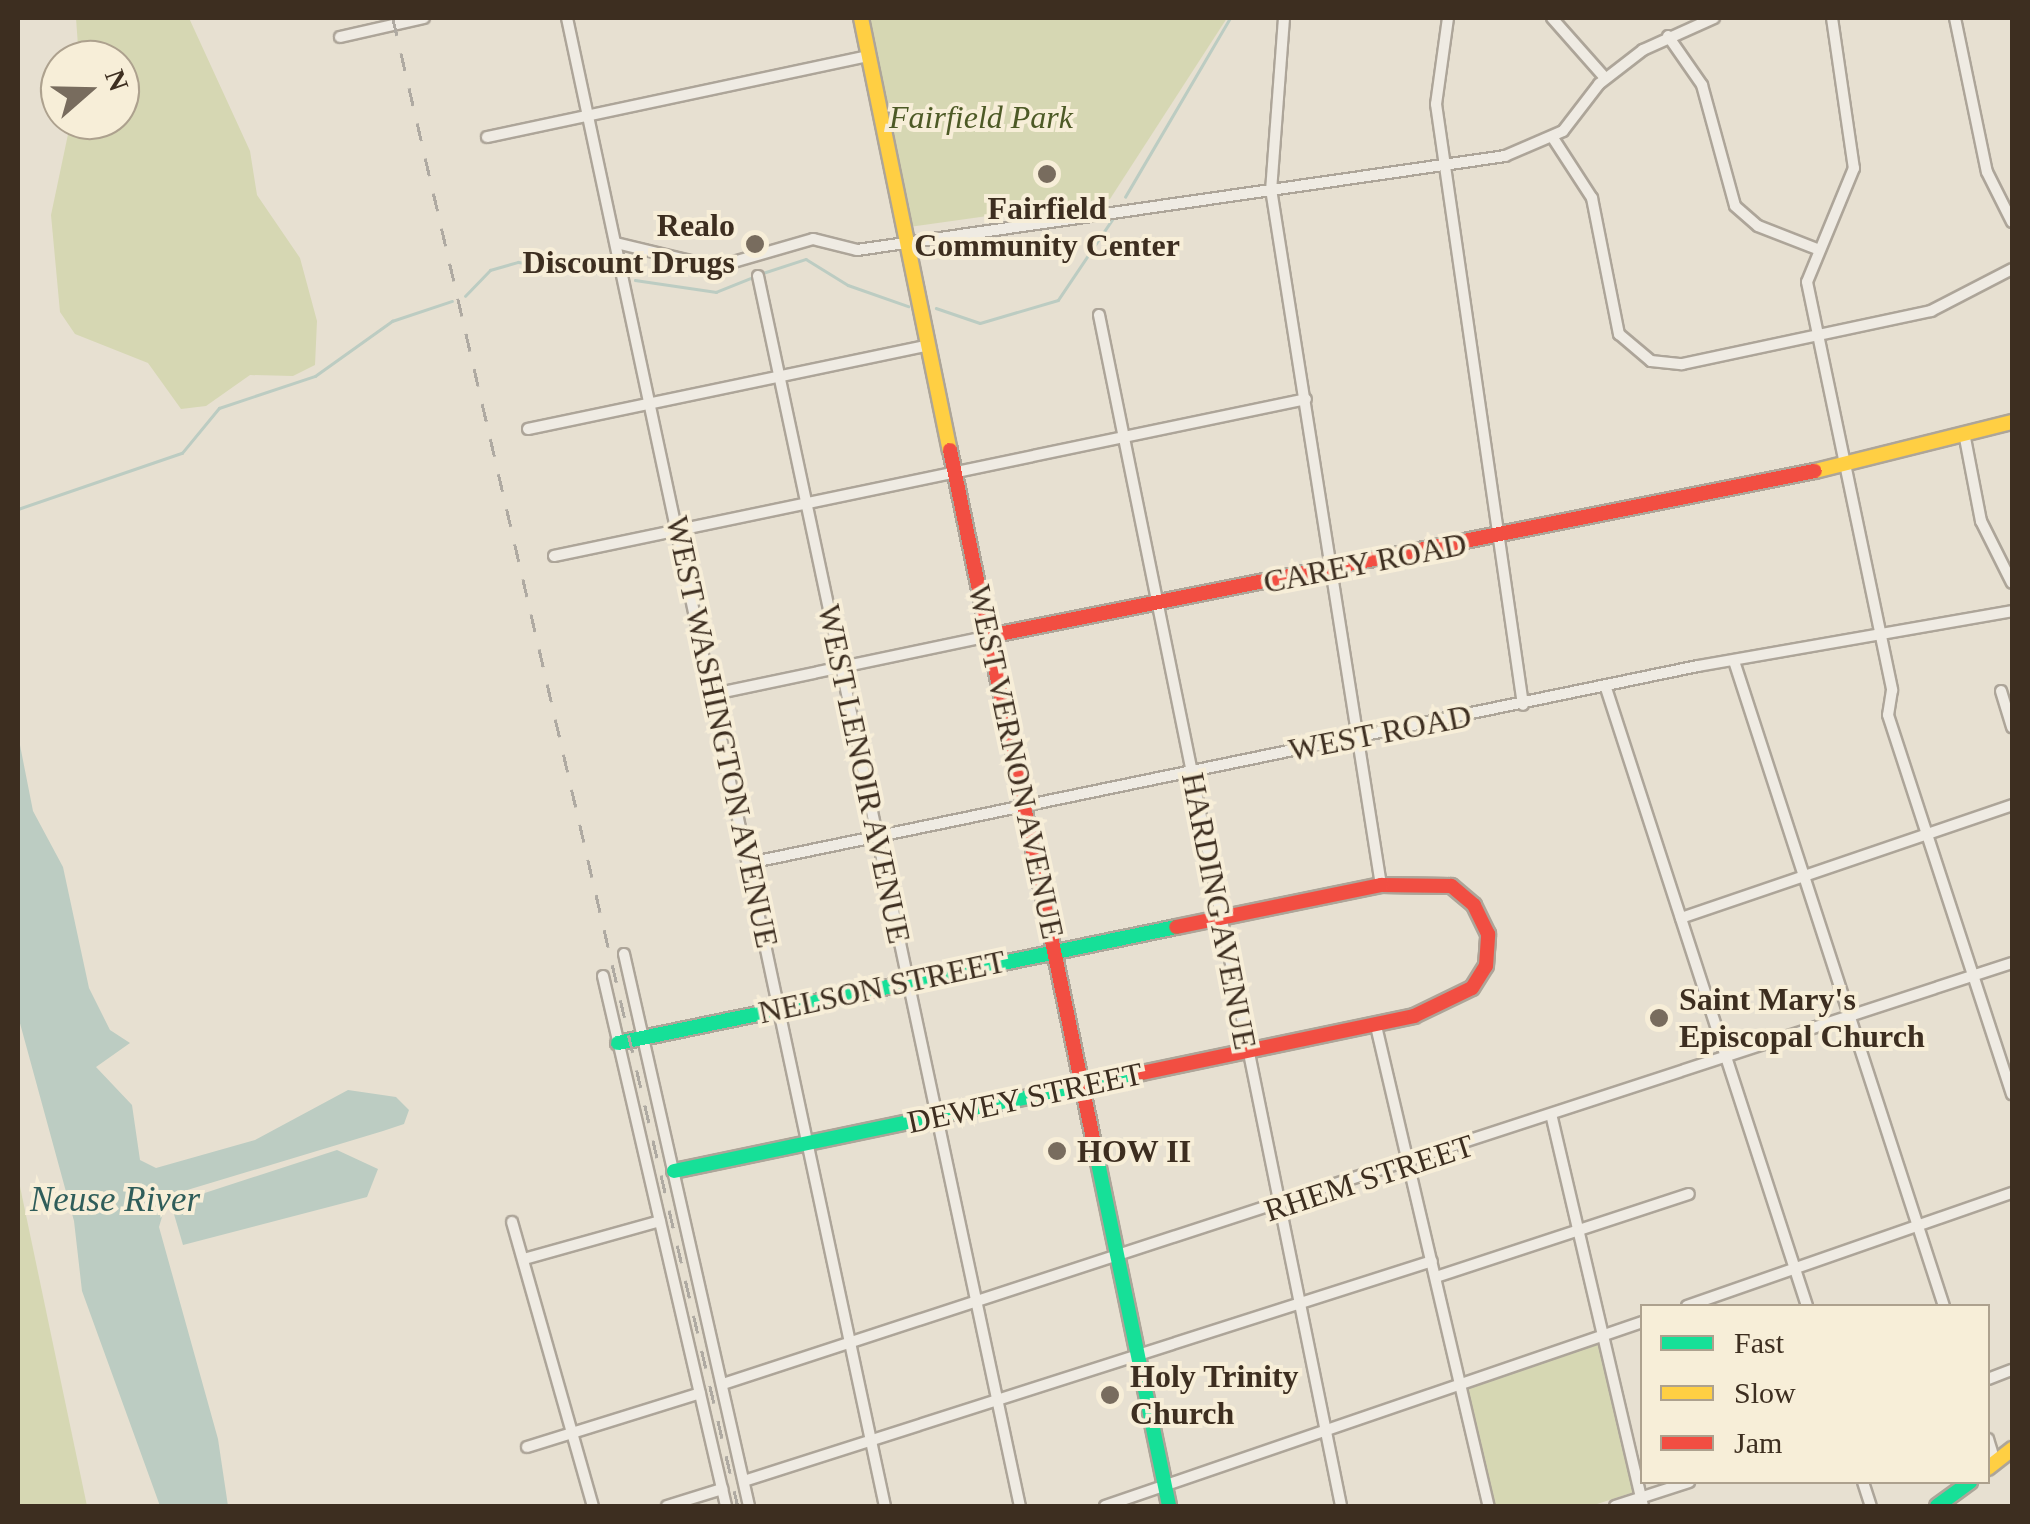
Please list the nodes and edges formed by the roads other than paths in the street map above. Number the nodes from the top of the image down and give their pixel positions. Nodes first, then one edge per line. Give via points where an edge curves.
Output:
1 (424, 18) edge
2 (567, 18) edge
3 (861, 18) edge
4 (1284, 18) edge
5 (1448, 18) edge
6 (1552, 18) edge
7 (1714, 18) edge
8 (1832, 18) edge
9 (1956, 18) edge
10 (340, 36) dead end
11 (1668, 36) junction
12 (868, 56) junction
13 (1605, 78) junction
14 (587, 115) junction
15 (487, 137) dead end
16 (1553, 138) junction
17 (1446, 165) junction
18 (1271, 189) junction
19 (2012, 222) edge
20 (907, 238) junction
21 (616, 244) junction
22 (1817, 250) junction
23 (2012, 269) edge
24 (758, 276) dead end
25 (1099, 315) dead end
26 (1818, 336) junction
27 (929, 345) junction
28 (781, 375) junction
29 (1306, 399) junction
30 (652, 403) junction
31 (2012, 422) edge
32 (528, 429) dead end
33 (1124, 436) junction
34 (1965, 438) junction
35 (1843, 466) junction
36 (954, 471) junction
37 (807, 501) junction
38 (679, 529) junction
39 (1501, 536) junction
40 (554, 556) dead end
41 (1336, 569) junction
42 (2012, 583) edge
43 (1159, 603) junction
44 (2012, 612) edge
45 (990, 636) junction
46 (1881, 638) junction
47 (1734, 660) junction
48 (842, 668) junction
49 (1606, 688) junction
50 (2001, 692) dead end
51 (714, 694) junction
52 (1523, 705) junction
53 (2012, 727) edge
54 (1360, 737) junction
55 (1192, 770) junction
56 (1025, 804) junction
57 (2012, 804) edge
58 (1928, 834) junction
59 (877, 835) junction
60 (748, 862) junction
61 (1804, 877) junction
62 (1381, 885) junction
63 (1220, 918) junction
64 (1681, 918) junction
65 (1056, 951) junction
66 (624, 954) dead end
67 (2012, 963) edge
68 (603, 976) dead end
69 (1974, 976) junction
70 (909, 981) junction
71 (780, 1008) junction
72 (1850, 1018) junction
73 (1376, 1026) junction
74 (643, 1037) junction
75 (618, 1043) junction
76 (1247, 1052) junction
77 (1727, 1060) junction
78 (1084, 1086) junction
79 (2012, 1094) edge
80 (938, 1116) junction
81 (1552, 1118) junction
82 (808, 1144) junction
83 (1408, 1166) junction
84 (674, 1170) junction
85 (2012, 1193) edge
86 (1689, 1194) dead end
87 (1280, 1206) junction
88 (660, 1221) junction
89 (512, 1222) dead end
90 (1918, 1226) junction
91 (1578, 1230) junction
92 (1118, 1258) junction
93 (524, 1259) junction
94 (1432, 1261) junction
95 (1794, 1268) junction
96 (1436, 1276) junction
97 (978, 1302) junction
98 (1300, 1304) junction
99 (1693, 1304) edge
100 (1805, 1304) edge
101 (1943, 1304) edge
102 (1640, 1323) edge
103 (1603, 1335) junction
104 (850, 1344) junction
105 (1138, 1354) junction
106 (1460, 1383) junction
107 (723, 1384) junction
108 (700, 1393) junction
109 (998, 1399) junction
110 (1326, 1433) junction
111 (574, 1434) junction
112 (871, 1441) junction
113 (527, 1448) dead end
114 (2012, 1449) edge
115 (1991, 1465) edge
116 (744, 1481) junction
117 (1684, 1484) edge
118 (1967, 1484) edge
119 (1164, 1488) junction
120 (722, 1490) junction
121 (1642, 1502) edge
122 (593, 1506) edge
123 (667, 1506) edge
124 (726, 1506) edge
125 (749, 1506) edge
126 (884, 1506) edge
127 (1020, 1506) edge
128 (1106, 1506) edge
129 (1169, 1506) edge
130 (1341, 1506) edge
131 (1489, 1506) edge
132 (1616, 1506) edge
133 (1937, 1506) edge

1 - 10 street
2 - 14 street, WEST WASHINGTON AVENUE
3 - 12 street, WEST VERNON AVENUE
4 - 18 street
5 - 17 street via 1436,104
6 - 13 street
7 - 11 street
8 - 22 street via 1854,168
9 - 19 street via 1988,172
11 - 13 street
11 - 22 street via 1702,86 1735,206 1758,226
12 - 14 street
12 - 20 street, WEST VERNON AVENUE
13 - 16 street
14 - 15 street
14 - 21 street, WEST WASHINGTON AVENUE
16 - 17 street
16 - 26 street via 1592,198 1614,321 1632,350 1682,364
17 - 18 street
17 - 39 street
18 - 20 street
18 - 29 street
20 - 21 street via 856,250 813,239 707,268
20 - 27 street, WEST VERNON AVENUE
21 - 30 street, WEST WASHINGTON AVENUE
22 - 26 street via 1807,282
23 - 26 street via 1950,305
24 - 28 street, WEST LENOIR AVENUE
25 - 33 street, HARDING AVENUE
26 - 35 street
27 - 28 street
27 - 36 street, WEST VERNON AVENUE
28 - 30 street
28 - 37 street, WEST LENOIR AVENUE
29 - 33 street
29 - 41 street
30 - 32 street
30 - 38 street, WEST WASHINGTON AVENUE
31 - 34 street, CAREY ROAD
33 - 36 street
33 - 43 street, HARDING AVENUE
34 - 35 street, CAREY ROAD
34 - 42 street via 1981,521
35 - 39 street, CAREY ROAD
35 - 46 street
36 - 37 street
36 - 45 street, WEST VERNON AVENUE
37 - 38 street
37 - 48 street, WEST LENOIR AVENUE
38 - 40 street
38 - 51 street, WEST WASHINGTON AVENUE
39 - 41 street, CAREY ROAD
39 - 52 street
41 - 43 street, CAREY ROAD
41 - 54 street
43 - 45 street, CAREY ROAD
43 - 55 street, HARDING AVENUE
44 - 46 street, WEST ROAD
45 - 48 street, CAREY ROAD
45 - 56 street, WEST VERNON AVENUE
46 - 47 street, WEST ROAD
46 - 58 street via 1892,690 1888,715
47 - 49 street, WEST ROAD
47 - 61 street
48 - 51 street, CAREY ROAD
48 - 59 street, WEST LENOIR AVENUE
49 - 52 street, WEST ROAD
49 - 64 street
50 - 53 street
51 - 60 street, WEST WASHINGTON AVENUE
52 - 54 street, WEST ROAD
54 - 55 street, WEST ROAD
54 - 62 street
55 - 56 street, WEST ROAD
55 - 63 street, HARDING AVENUE
56 - 59 street, WEST ROAD
56 - 65 street, WEST VERNON AVENUE
57 - 58 street
58 - 61 street
58 - 69 street
59 - 60 street, WEST ROAD
59 - 70 street, WEST LENOIR AVENUE
60 - 71 street, WEST WASHINGTON AVENUE
61 - 64 street
61 - 72 street
62 - 63 street, NELSON STREET
62 - 73 street, NELSON STREET via 1451,886 1474,905 1490,943 1483,972 1462,997
63 - 65 street, NELSON STREET
63 - 76 street, HARDING AVENUE
64 - 77 street
65 - 70 street, NELSON STREET
65 - 78 street, WEST VERNON AVENUE
66 - 74 street
67 - 69 street, RHEM STREET
68 - 75 street
69 - 72 street, RHEM STREET
69 - 79 street
70 - 71 street, NELSON STREET
70 - 80 street, WEST LENOIR AVENUE
71 - 74 street, NELSON STREET
71 - 82 street, WEST WASHINGTON AVENUE
72 - 77 street, RHEM STREET
72 - 90 street
73 - 76 street, DEWEY STREET
73 - 83 street
74 - 75 street, NELSON STREET
74 - 84 street
75 - 88 street
76 - 78 street, DEWEY STREET
76 - 87 street, HARDING AVENUE
77 - 81 street, RHEM STREET
77 - 95 street
78 - 80 street, DEWEY STREET
78 - 92 street, WEST VERNON AVENUE
80 - 82 street, DEWEY STREET
80 - 97 street, WEST LENOIR AVENUE
81 - 83 street, RHEM STREET
81 - 91 street
82 - 84 street, DEWEY STREET
82 - 104 street, WEST WASHINGTON AVENUE
83 - 87 street, RHEM STREET
83 - 94 street
84 - 107 street
85 - 90 street
86 - 91 street
87 - 92 street, RHEM STREET
87 - 98 street, HARDING AVENUE
88 - 93 street
88 - 108 street
89 - 93 street
90 - 95 street
90 - 101 street
91 - 96 street
91 - 103 street
92 - 97 street, RHEM STREET
92 - 105 street, WEST VERNON AVENUE
93 - 111 street
94 - 96 street
94 - 98 street
95 - 99 street
95 - 100 street
96 - 106 street
97 - 104 street, RHEM STREET
97 - 109 street, WEST LENOIR AVENUE
98 - 105 street
98 - 110 street, HARDING AVENUE
102 - 103 street
103 - 106 street
103 - 121 street
104 - 107 street, RHEM STREET
104 - 112 street, WEST WASHINGTON AVENUE
105 - 109 street
105 - 119 street, WEST VERNON AVENUE
106 - 110 street
106 - 131 street
107 - 116 street
108 - 111 street
108 - 120 street
109 - 112 street
109 - 127 street, WEST LENOIR AVENUE
110 - 119 street
110 - 130 street, HARDING AVENUE
111 - 113 street
111 - 122 street
112 - 116 street
112 - 126 street, WEST WASHINGTON AVENUE
114 - 115 street
116 - 125 street
117 - 121 street
118 - 133 street
119 - 128 street
119 - 129 street, WEST VERNON AVENUE
120 - 123 street
120 - 124 street
121 - 132 street

